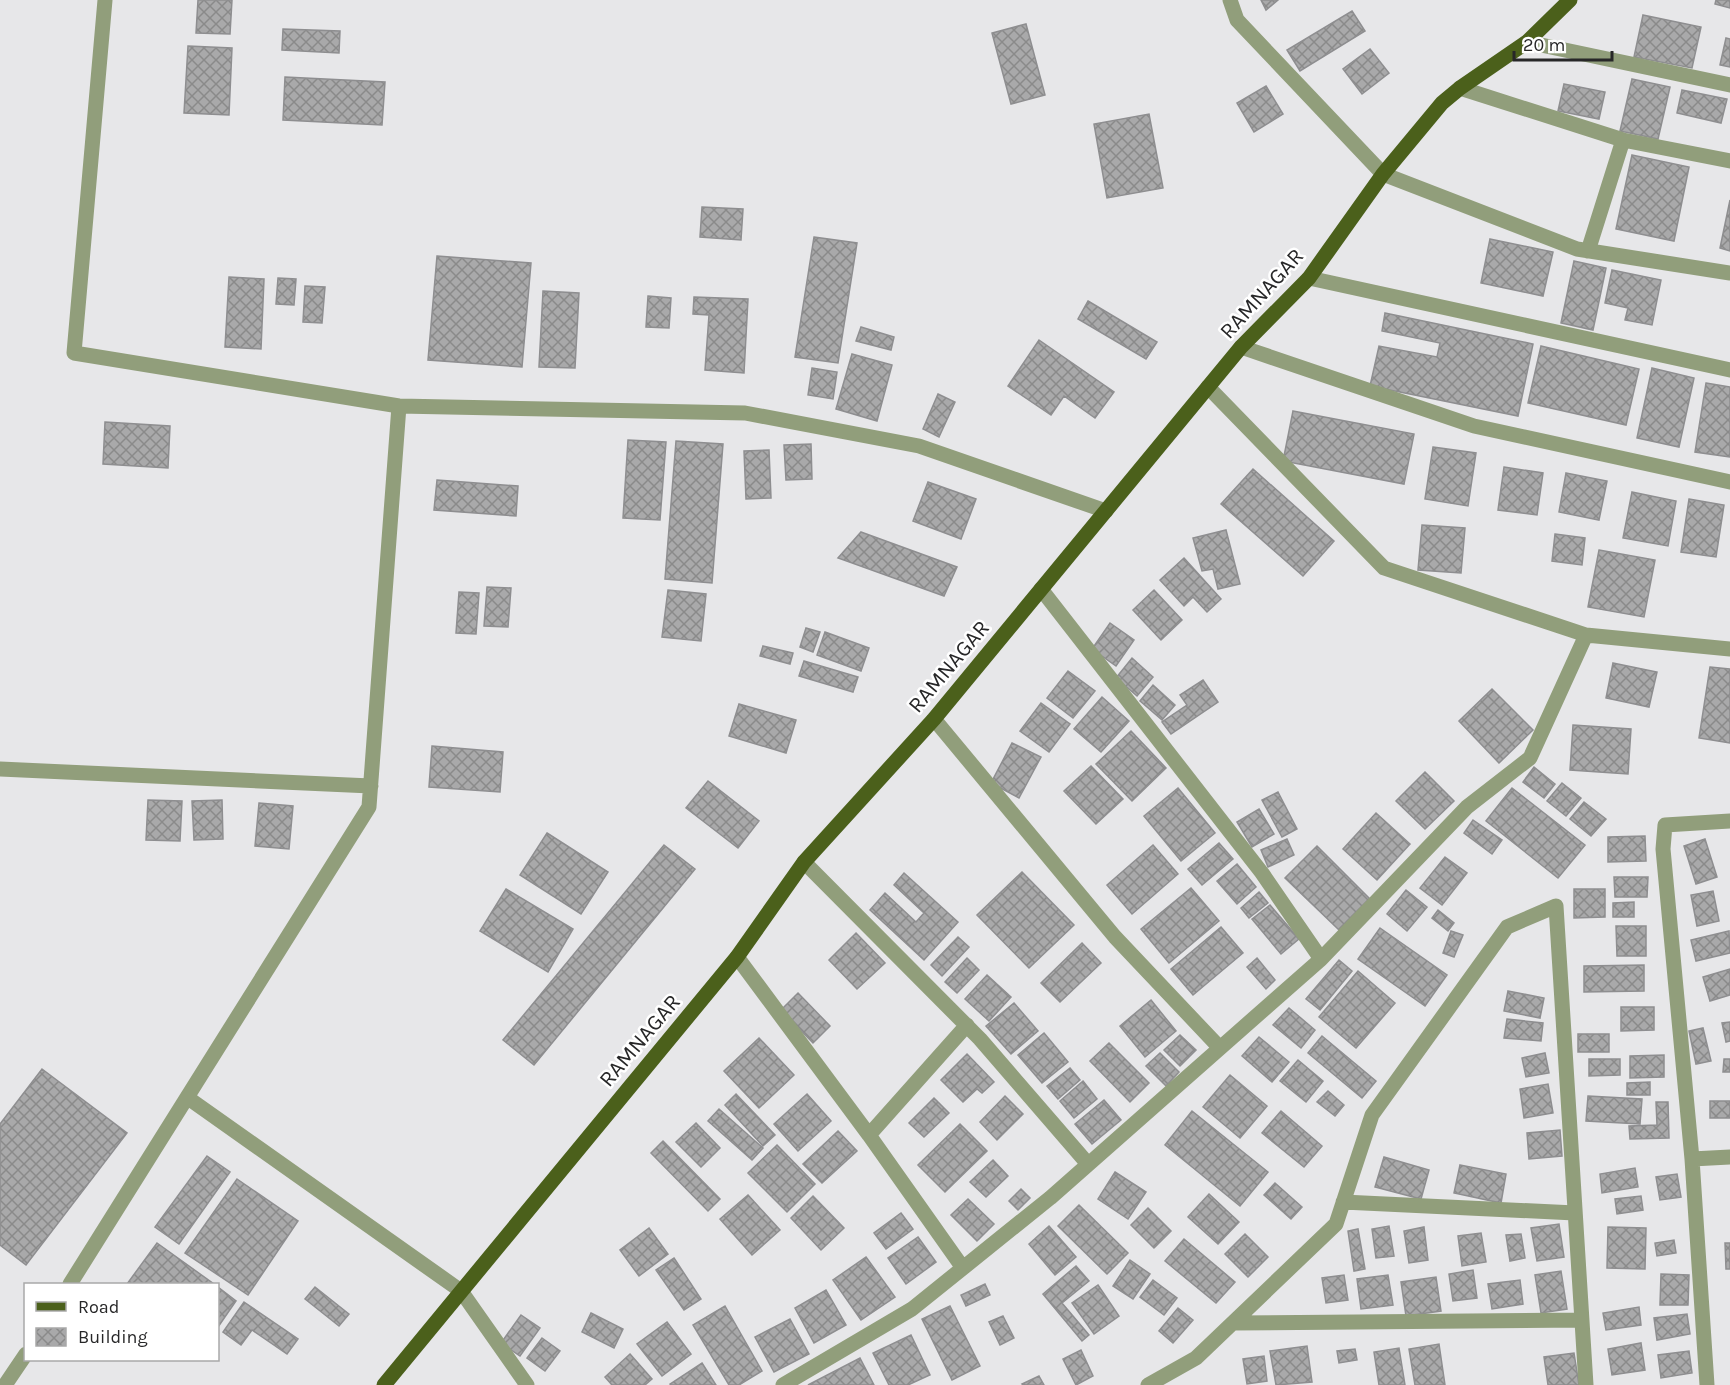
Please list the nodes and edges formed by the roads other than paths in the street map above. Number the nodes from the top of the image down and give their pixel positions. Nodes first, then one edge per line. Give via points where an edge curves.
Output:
1 (105, 0) edge
2 (1230, 0) edge
3 (1570, 0) edge
4 (1527, 42) junction
5 (1730, 85) edge
6 (1460, 88) junction
7 (1623, 140) junction
8 (1730, 161) edge
9 (1383, 174) junction
10 (1588, 251) junction
11 (1730, 273) edge
12 (1309, 278) junction
13 (1241, 347) junction
14 (1730, 370) edge
15 (1208, 387) junction
16 (399, 406) junction
17 (1730, 482) edge
18 (1106, 511) junction
19 (1041, 589) junction
20 (1587, 635) junction
21 (1730, 649) edge
22 (934, 719) junction
23 (0, 769) edge
24 (371, 786) junction
25 (1730, 821) edge
26 (804, 862) junction
27 (737, 957) junction
28 (1321, 959) junction
29 (967, 1025) junction
30 (1220, 1048) junction
31 (188, 1098) junction
32 (869, 1135) junction
33 (1730, 1157) edge
34 (1692, 1159) junction
35 (1088, 1164) junction
36 (1343, 1202) junction
37 (1575, 1213) junction
38 (963, 1268) junction
39 (71, 1283) edge
40 (461, 1291) junction
41 (1582, 1320) junction
42 (1233, 1323) junction
43 (24, 1357) edge
44 (5, 1385) edge
45 (384, 1385) edge
46 (527, 1385) edge
47 (783, 1385) edge
48 (1148, 1385) edge
49 (1586, 1385) edge
50 (1707, 1385) edge

1 - 16 street via 74,353
2 - 9 street via 1237,20
3 - 4 main road, RAMNAGAR
4 - 5 street
4 - 6 main road, RAMNAGAR
6 - 7 street
6 - 9 main road, RAMNAGAR via 1442,103
7 - 8 street
7 - 10 street
9 - 10 street
9 - 12 main road, RAMNAGAR
10 - 11 street
12 - 13 main road, RAMNAGAR
12 - 14 street
13 - 15 main road, RAMNAGAR
13 - 17 street via 1474,426
15 - 18 main road, RAMNAGAR
15 - 20 street via 1384,568
16 - 18 street via 745,413 919,446
16 - 24 street
18 - 19 main road, RAMNAGAR
19 - 22 main road, RAMNAGAR
19 - 28 street via 1262,873
20 - 21 street
20 - 28 street via 1530,758 1467,807
22 - 26 main road, RAMNAGAR
22 - 30 street via 1114,937
23 - 24 street
24 - 31 street via 369,807
25 - 34 street via 1665,825 1663,849
26 - 27 main road, RAMNAGAR
26 - 29 street
27 - 32 street
27 - 40 main road, RAMNAGAR
28 - 30 street
29 - 32 street
29 - 35 street
30 - 35 street
31 - 39 street
31 - 40 street
32 - 38 street
33 - 34 street
34 - 50 street
35 - 38 street
36 - 37 street
36 - 37 street via 1372,1115 1507,927 1556,906
36 - 42 street via 1336,1224
37 - 41 street
38 - 47 street via 912,1309
40 - 45 main road, RAMNAGAR
40 - 46 street
41 - 42 street
41 - 49 street
42 - 48 street via 1196,1358
43 - 44 street

